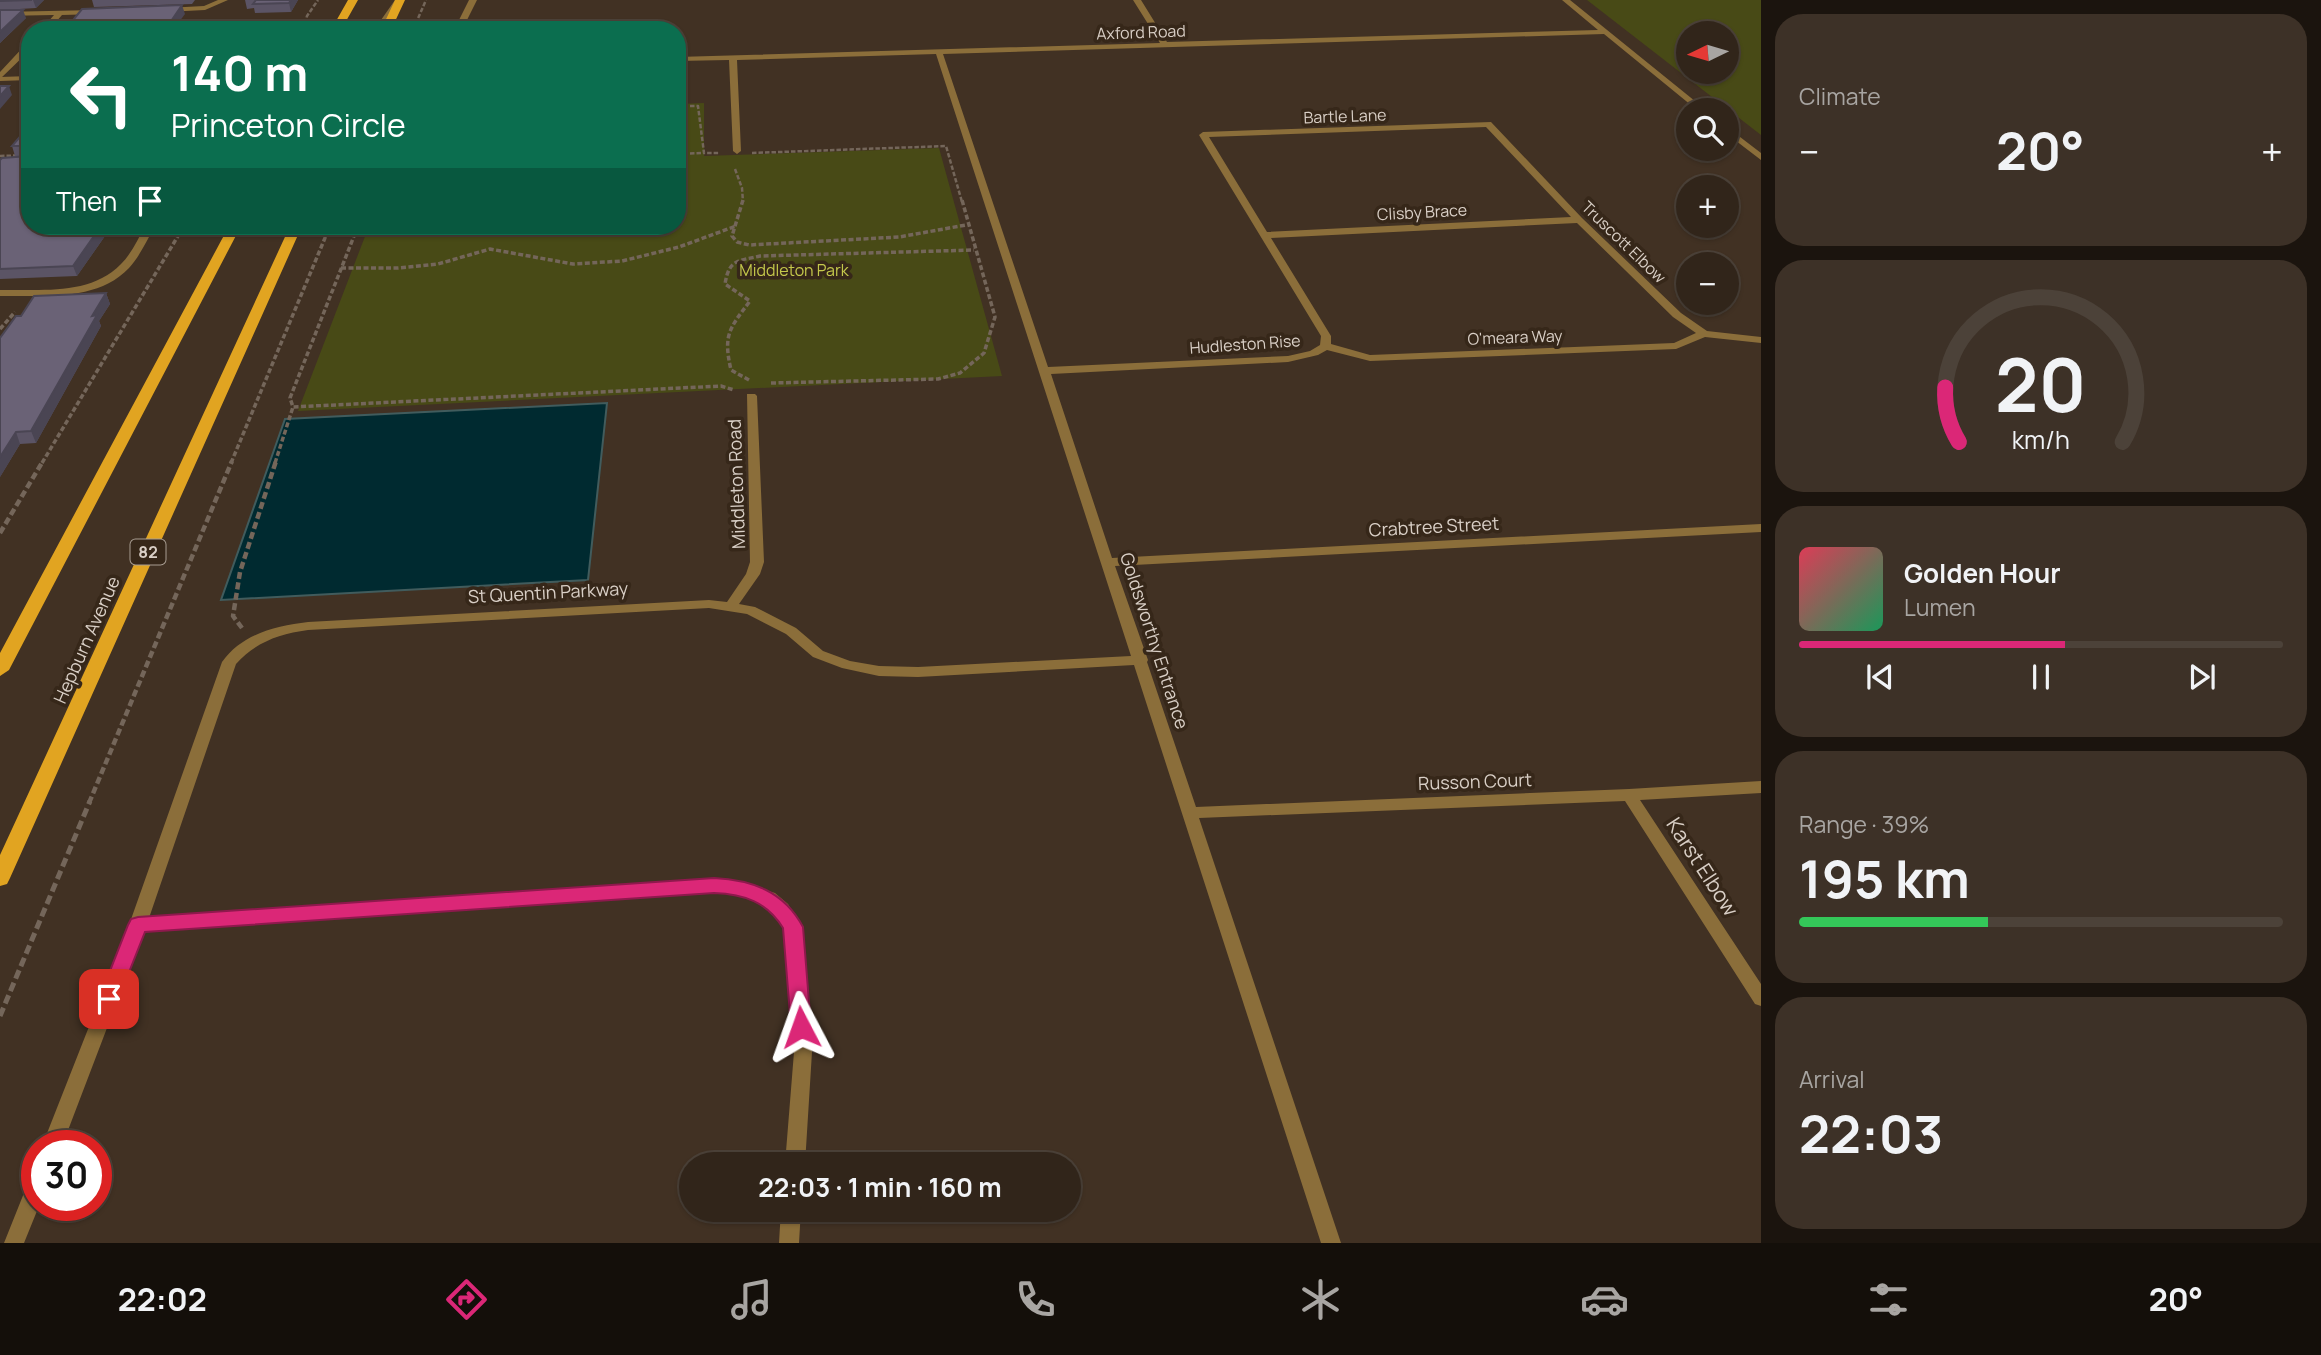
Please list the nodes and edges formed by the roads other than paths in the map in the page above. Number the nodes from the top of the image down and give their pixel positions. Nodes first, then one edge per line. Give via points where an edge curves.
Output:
1 (224, 0) edge
2 (353, 0) edge
3 (400, 0) edge
4 (473, 0) edge
5 (1137, 0) edge
6 (1566, 0) edge
7 (154, 10) edge
8 (101, 12) edge
9 (60, 13) junction
10 (0, 14) edge
11 (53, 21) edge
12 (341, 21) edge
13 (385, 21) edge
14 (390, 21) edge
15 (462, 21) edge
16 (1606, 32) junction
17 (1165, 45) junction
18 (939, 52) junction
19 (21, 56) edge
20 (733, 58) junction
21 (686, 60) edge
22 (0, 78) edge
23 (21, 78) edge
24 (1687, 98) edge
25 (1488, 124) joint
26 (1203, 135) joint
27 (1739, 140) edge
28 (736, 152) road end
29 (1761, 157) edge
30 (1579, 220) junction
31 (144, 235) edge
32 (230, 235) edge
33 (292, 235) edge
34 (1266, 235) junction
35 (2, 295) edge
36 (1704, 334) junction
37 (1761, 340) edge
38 (1326, 346) junction
39 (1045, 371) junction
40 (751, 396) road end
41 (1761, 528) edge
42 (1108, 562) junction
43 (732, 605) junction
44 (1141, 660) junction
45 (0, 670) edge
46 (1761, 787) edge
47 (1629, 795) junction
48 (1191, 813) junction
49 (0, 878) edge
50 (138, 925) junction
51 (1761, 999) edge
52 (57, 1130) edge
53 (796, 1152) edge
54 (23, 1221) edge
55 (790, 1222) edge
56 (14, 1243) edge
57 (789, 1243) edge
58 (1331, 1243) edge

1 - 7 street via 205,8
2 - 12 main road
3 - 13 street
3 - 14 main road
4 - 15 street
5 - 17 street
6 - 16 street
8 - 9 street
9 - 10 street
9 - 11 street
16 - 17 street, Axford Road
16 - 24 street
17 - 18 street, Axford Road
18 - 20 street, Axford Road
18 - 39 street, Goldsworthy Entrance
19 - 22 street
20 - 21 street, Axford Road
20 - 28 street
22 - 23 street
25 - 26 street, Bartle Lane
25 - 30 street, Truscott Elbow
26 - 34 street, Hudleston Rise
27 - 29 street
30 - 34 street, Clisby Brace
30 - 36 street, Truscott Elbow via 1677,315
31 - 35 street via 114,277 79,289
32 - 45 main road
33 - 49 main road, Hepburn Avenue / 82
34 - 38 street, Hudleston Rise via 1326,336
36 - 37 street, Truscott Elbow
36 - 38 street, O'meara Way via 1676,346 1370,358
38 - 39 street, Hudleston Rise via 1288,359
39 - 42 street, Goldsworthy Entrance
40 - 43 street, Middleton Road via 757,562
41 - 42 street, Crabtree Street
42 - 44 street, Goldsworthy Entrance
43 - 44 street, St Quentin Parkway via 771,619 830,660 879,671
43 - 50 street, St Quentin Parkway via 308,626 252,640 229,662
44 - 48 street, Goldsworthy Entrance
46 - 47 street, Russon Court
47 - 48 street, Russon Court
47 - 51 street, Karst Elbow
48 - 58 street, Goldsworthy Entrance
50 - 52 street, St Quentin Parkway
50 - 53 street via 714,886 753,891 782,909 793,927 803,1052
54 - 56 street
55 - 57 street

